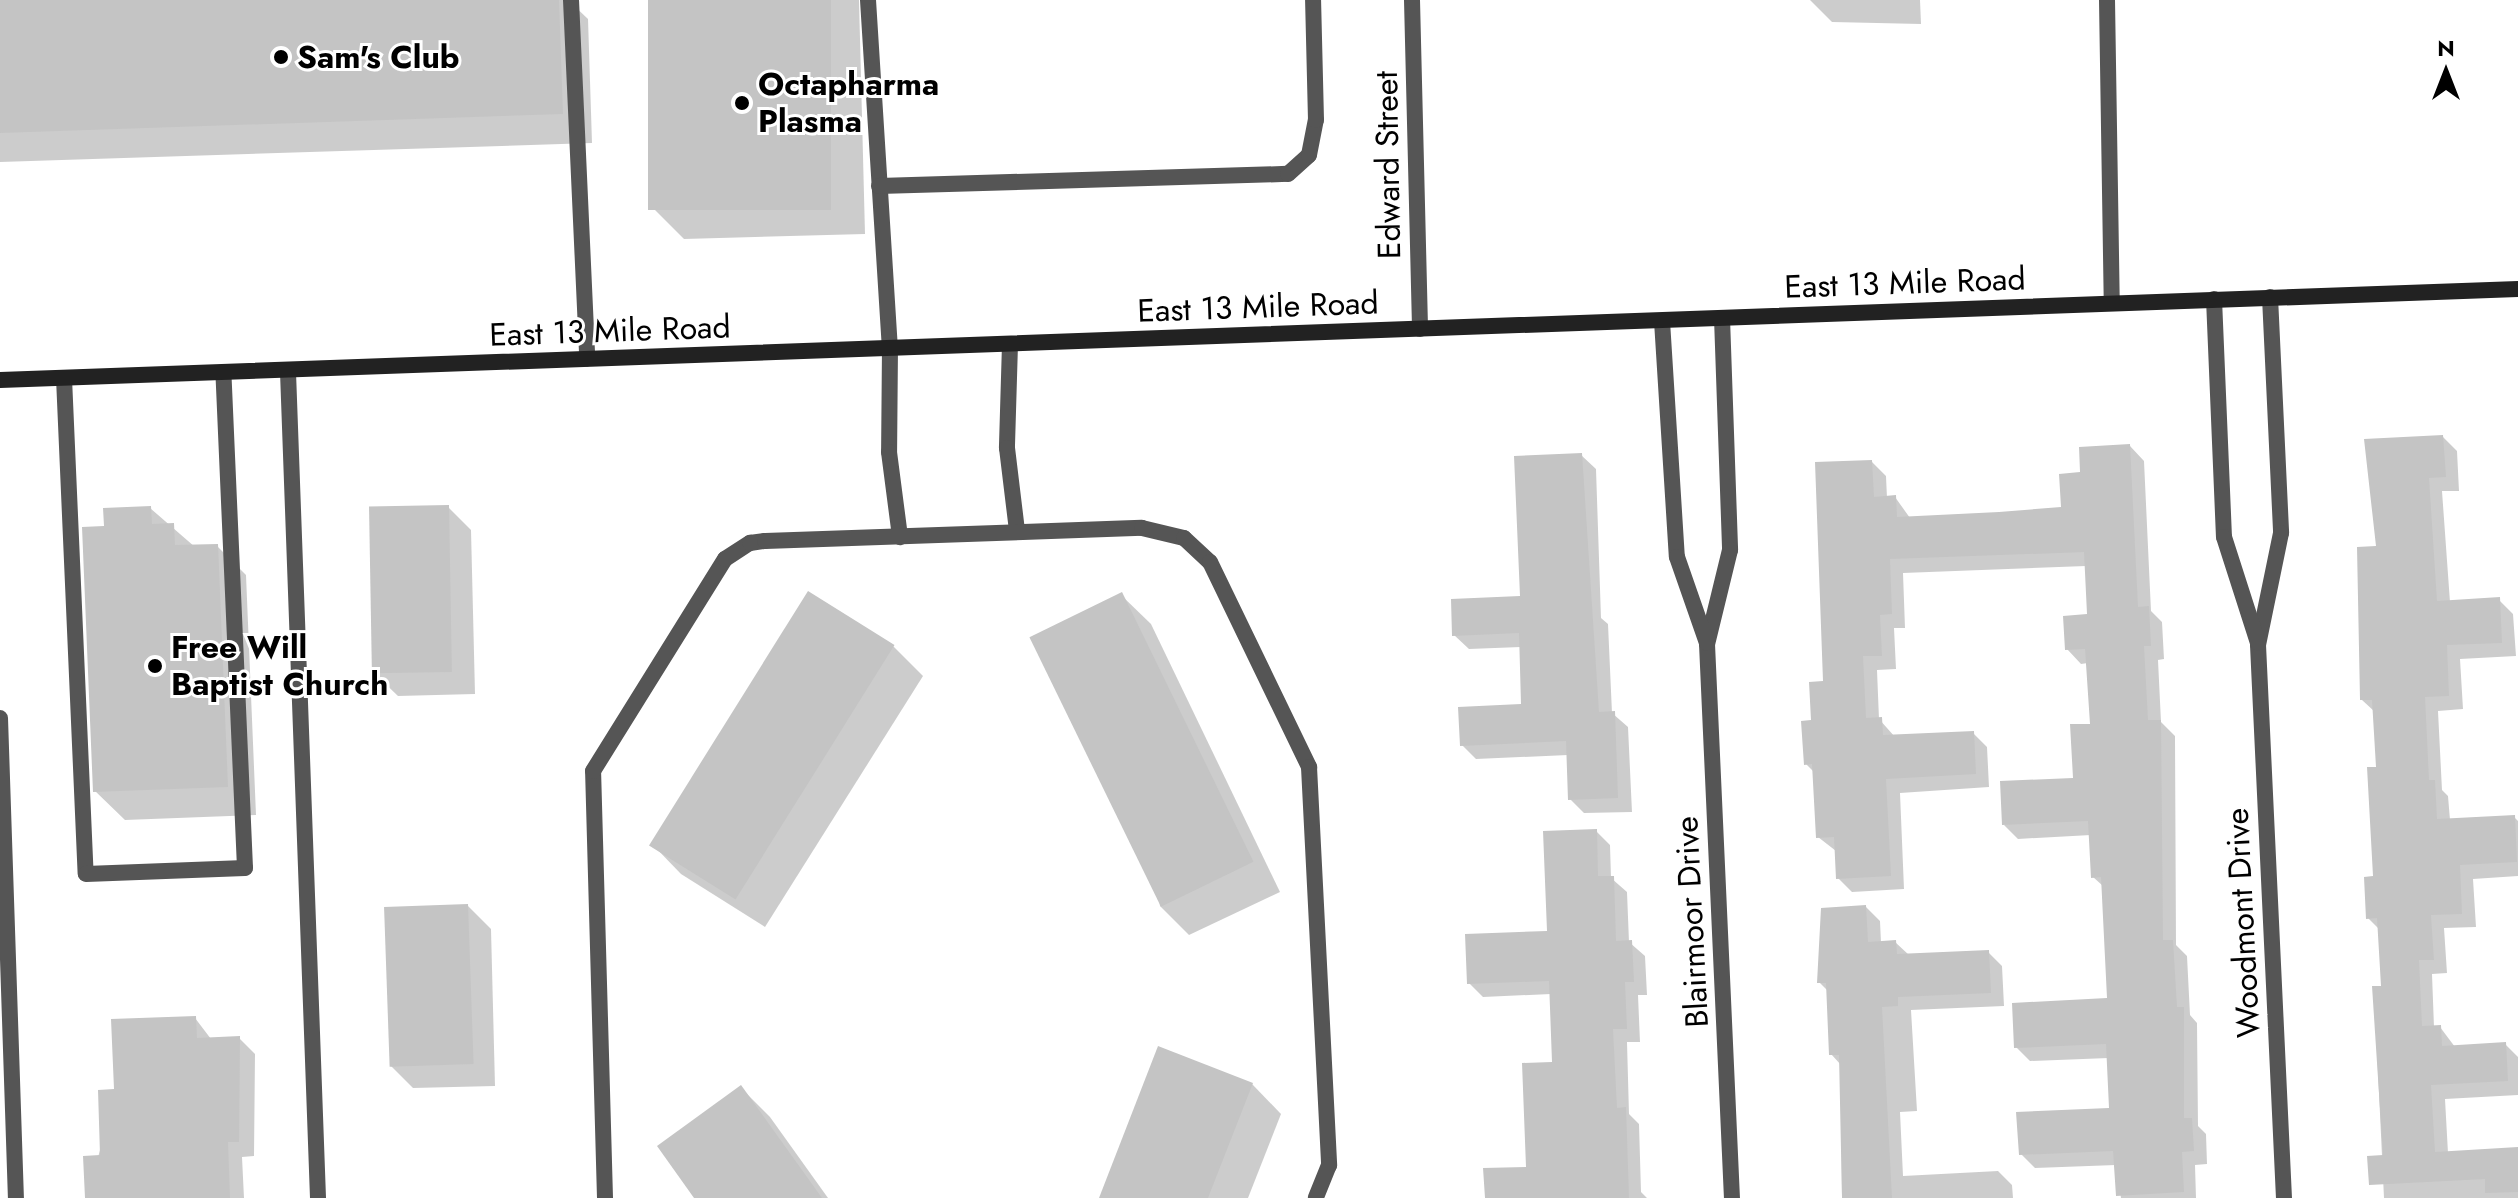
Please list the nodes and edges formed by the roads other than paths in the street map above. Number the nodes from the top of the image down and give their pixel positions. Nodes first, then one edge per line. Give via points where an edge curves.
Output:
1 (571, 0) edge
2 (868, 0) edge
3 (1313, 0) edge
4 (1412, 0) edge
5 (2107, 0) edge
6 (879, 186) junction
7 (2518, 289) edge
8 (2270, 297) junction
9 (2214, 299) junction
10 (2112, 303) junction
11 (1722, 318) junction
12 (1662, 321) junction
13 (1420, 329) junction
14 (1010, 344) junction
15 (890, 347) junction
16 (587, 359) junction
17 (223, 372) junction
18 (288, 372) junction
19 (64, 378) junction
20 (0, 380) edge
21 (1017, 531) junction
22 (900, 537) junction
23 (1707, 644) junction
24 (2258, 645) junction
25 (0, 718) edge
26 (1, 754) edge
27 (3, 912) edge
28 (16, 1198) edge
29 (318, 1198) edge
30 (605, 1198) edge
31 (1316, 1198) edge
32 (1732, 1198) edge
33 (2284, 1198) edge

1 - 16 street
2 - 6 street
3 - 6 street via 1316,120 1309,155 1288,174
4 - 13 street, Edward Street
5 - 10 street
6 - 15 street
7 - 8 main road, East 13 Mile Road
8 - 9 main road, East 13 Mile Road
8 - 24 street, Woodmont Drive via 2281,533
9 - 10 main road, East 13 Mile Road
9 - 24 street, Woodmont Drive via 2224,537
10 - 11 main road, East 13 Mile Road
11 - 12 main road, East 13 Mile Road
11 - 23 street, Blairmoor Drive via 1730,550
12 - 13 main road, East 13 Mile Road
12 - 23 street, Blairmoor Drive via 1677,557
13 - 14 main road, East 13 Mile Road
14 - 15 main road, East 13 Mile Road
14 - 21 street via 1007,448
15 - 16 main road, East 13 Mile Road
15 - 22 street via 889,452
16 - 18 main road, East 13 Mile Road
17 - 18 main road, East 13 Mile Road
17 - 19 main road, East 13 Mile Road
17 - 19 street via 245,868 86,874
18 - 29 street
19 - 20 main road, East 13 Mile Road
21 - 22 street
21 - 31 street via 1165,530 1201,551 1309,767 1329,1165
22 - 30 street via 765,541 725,559 593,771
23 - 32 street, Blairmoor Drive
24 - 33 street, Woodmont Drive
25 - 26 street
26 - 27 street
27 - 28 street

